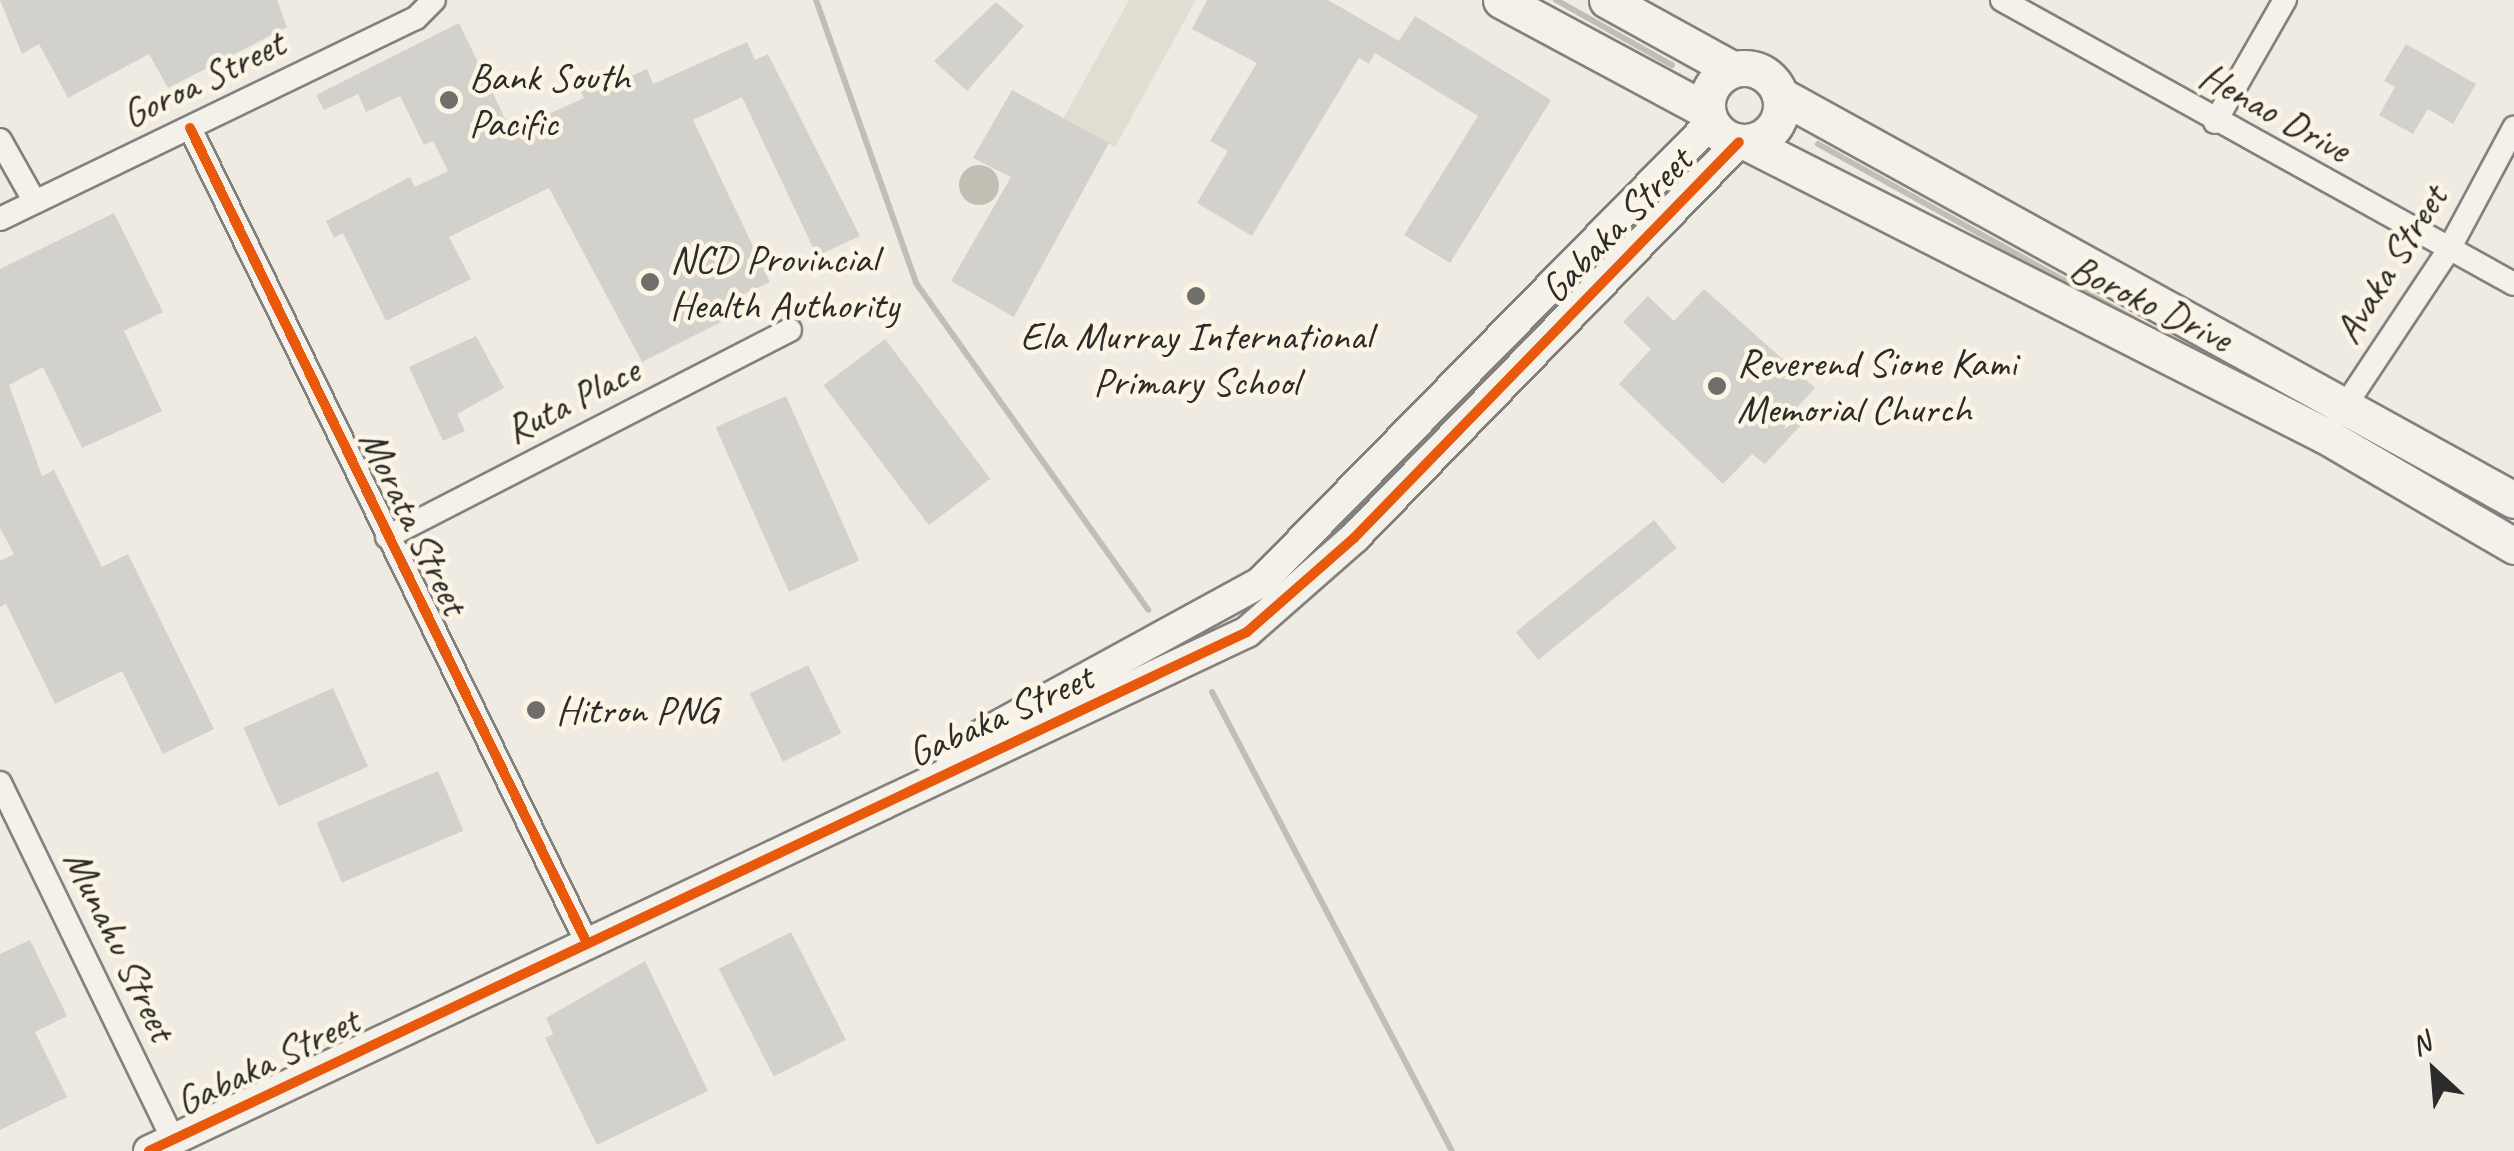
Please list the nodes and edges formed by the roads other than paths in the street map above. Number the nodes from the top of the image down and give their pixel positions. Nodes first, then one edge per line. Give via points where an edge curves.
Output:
1 (434, 0) edge
2 (1501, 0) edge
3 (1606, 0) edge
4 (2002, 0) edge
5 (2285, 0) edge
6 (1732, 69) junction
7 (1780, 95) junction
8 (2214, 122) junction
9 (190, 128) junction
10 (2514, 128) edge
11 (1726, 130) junction
12 (0, 140) edge
13 (35, 202) junction
14 (1, 217) edge
15 (2448, 250) junction
16 (2514, 284) edge
17 (790, 330) dead end
18 (2345, 405) junction
19 (2326, 436) junction
20 (2514, 500) edge
21 (387, 537) junction
22 (2514, 546) edge
23 (0, 783) edge
24 (586, 942) junction
25 (161, 1145) edge

1 - 9 street, Goroa Street via 416,18
2 - 11 main road, Boroko Drive
3 - 6 main road
4 - 8 street, Henao Drive
5 - 8 street
6 - 7 main road via 1756,70
6 - 11 main road via 1712,86
7 - 11 main road via 1777,122
7 - 18 main road, Boroko Drive
8 - 15 street, Henao Drive
9 - 13 street, Goroa Street
9 - 21 street, Morata Street
10 - 15 street, Avaka Street
11 - 19 main road, Boroko Drive
11 - 24 street, Gabaka Street via 1281,608 990,760 951,767
12 - 13 street
13 - 14 street, Goroa Street
15 - 16 street, Henao Drive
15 - 18 street, Avaka Street
17 - 21 street, Ruta Place
18 - 19 street, Avaka Street
18 - 20 main road, Boroko Drive
19 - 22 main road, Boroko Drive
21 - 24 street, Morata Street
23 - 25 street, Munahu Street
24 - 25 street, Gabaka Street

